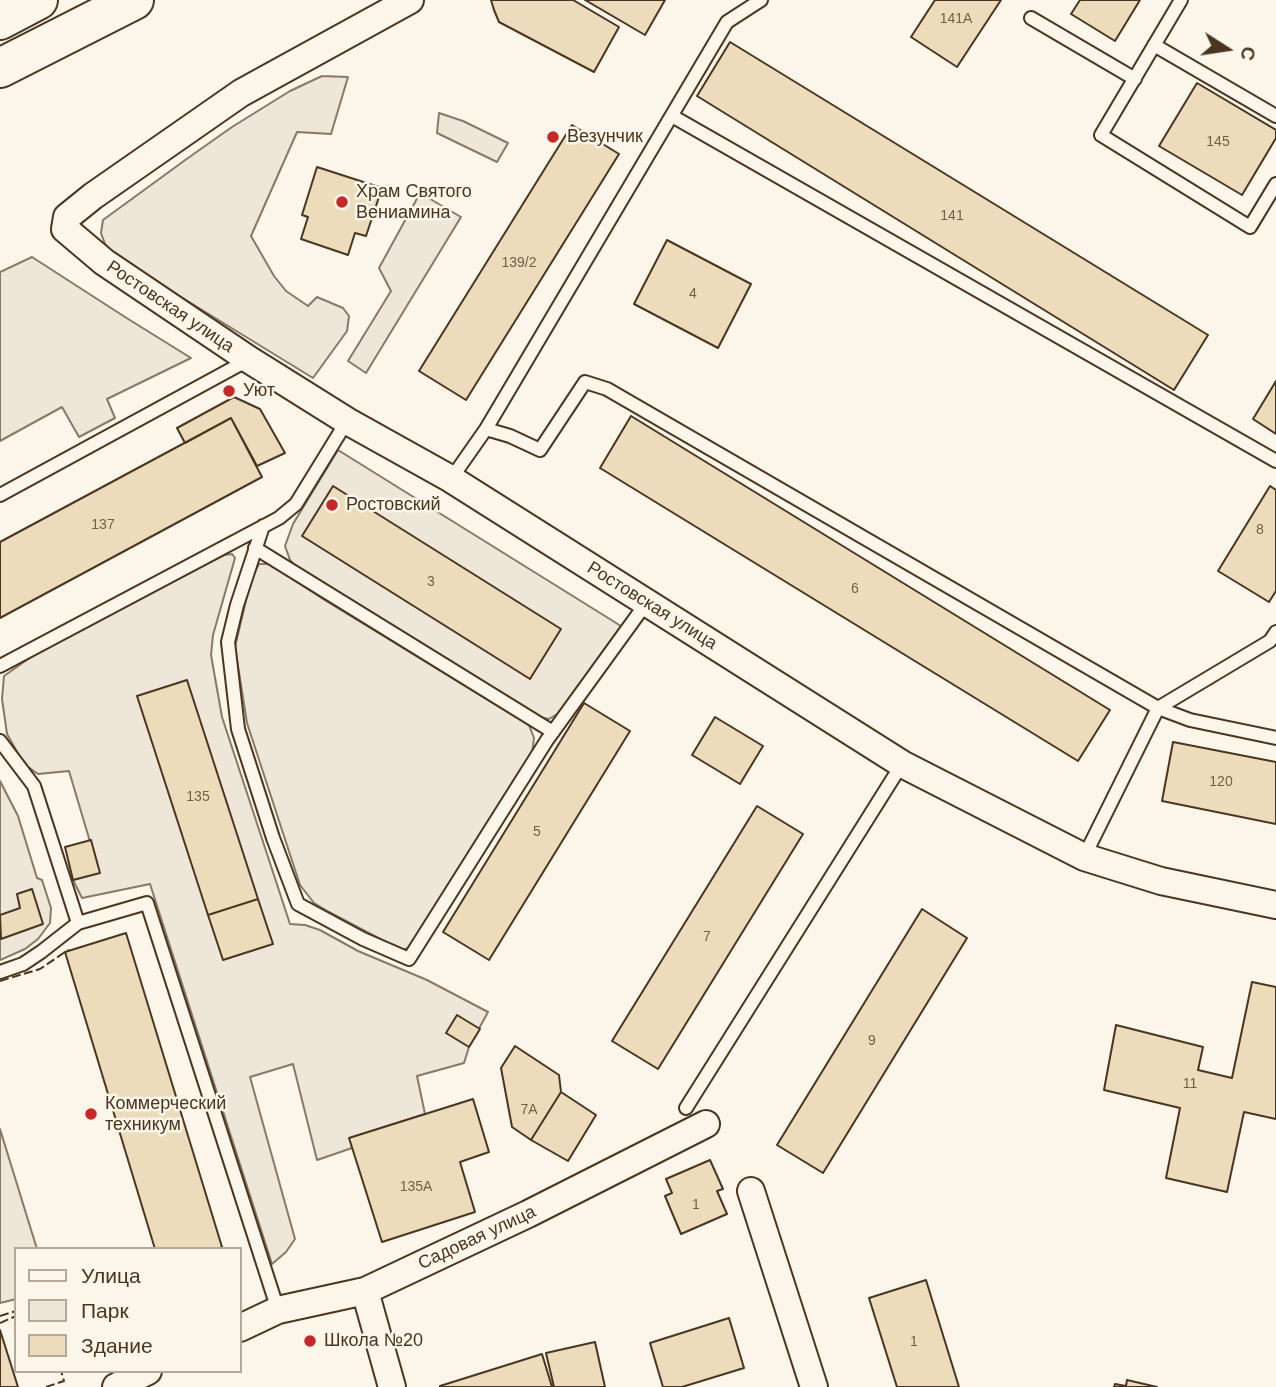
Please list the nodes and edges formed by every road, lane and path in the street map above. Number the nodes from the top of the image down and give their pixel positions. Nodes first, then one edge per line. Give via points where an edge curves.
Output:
1 (38, 0) edge
2 (134, 0) edge
3 (410, 0) edge
4 (761, 0) edge
5 (1181, 0) edge
6 (1031, 18) dead end
7 (0, 19) edge
8 (1154, 45) junction
9 (0, 68) edge
10 (1135, 79) junction
11 (671, 116) junction
12 (1276, 116) edge
13 (1276, 184) edge
14 (248, 359) junction
15 (347, 421) junction
16 (486, 429) junction
17 (1276, 461) edge
18 (451, 478) junction
19 (0, 495) edge
20 (263, 526) junction
21 (255, 548) junction
22 (647, 602) junction
23 (1276, 632) edge
24 (0, 666) edge
25 (1158, 708) junction
26 (553, 732) junction
27 (1276, 737) edge
28 (0, 741) edge
29 (902, 764) junction
30 (1084, 857) junction
31 (1276, 905) edge
32 (78, 923) junction
33 (0, 972) edge
34 (696, 1116) joint
35 (751, 1191) dead end
36 (365, 1291) junction
37 (278, 1310) junction
38 (242, 1327) edge
39 (144, 1373) edge
40 (116, 1387) edge
41 (392, 1387) edge
42 (814, 1387) edge

1 - 7 main road
2 - 9 main road
3 - 14 street, Ростовская улица via 241,93 67,217 65,229 104,262
4 - 11 lane via 727,23
5 - 8 lane
6 - 10 lane
8 - 10 lane
8 - 12 lane
10 - 13 lane via 1101,135 1250,227
11 - 16 lane
11 - 17 lane
14 - 15 street, Ростовская улица
14 - 19 lane
15 - 18 street, Ростовская улица
15 - 20 lane via 296,504
16 - 18 lane
16 - 25 lane via 540,450 585,382 607,389
18 - 22 street, Ростовская улица
20 - 21 lane
20 - 24 lane
21 - 26 lane
21 - 26 lane via 228,642 231,684 237,729 298,904 409,959
22 - 26 lane
22 - 29 street, Ростовская улица
23 - 25 lane via 1270,641
25 - 27 lane via 1190,720
25 - 30 lane
28 - 32 lane via 34,786
29 - 30 street, Ростовская улица
29 - 34 lane
30 - 31 street, Ростовская улица via 1161,881
32 - 33 lane via 23,964
32 - 37 lane via 147,904
34 - 36 street, Садовая улица via 528,1214
35 - 42 street
36 - 37 street, Садовая улица
36 - 41 street
37 - 38 street, Садовая улица
39 - 40 street

